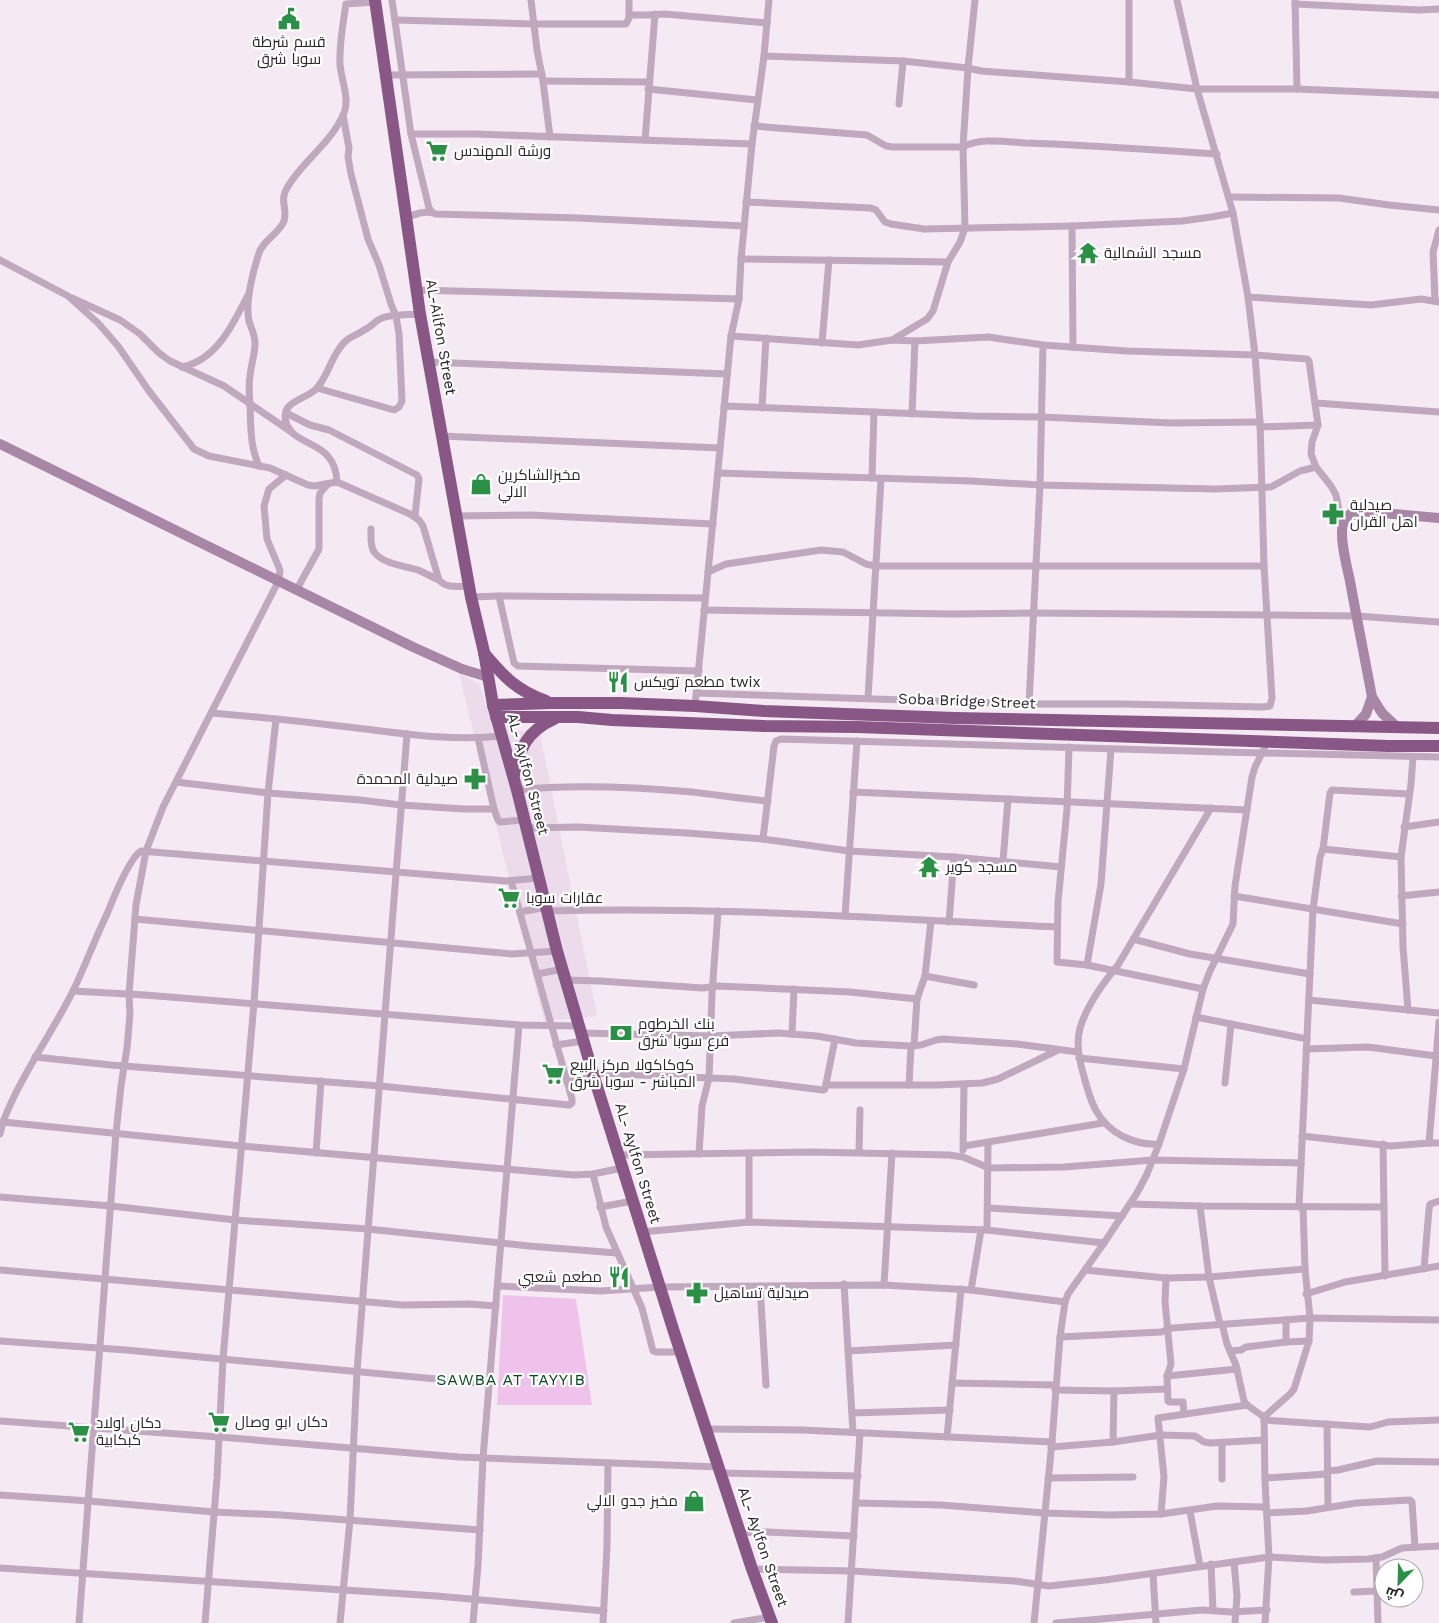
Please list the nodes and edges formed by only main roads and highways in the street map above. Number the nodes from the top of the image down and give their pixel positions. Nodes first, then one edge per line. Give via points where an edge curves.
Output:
1 (375, 1) edge
2 (484, 652) junction
3 (488, 676) joint
4 (551, 703) junction
5 (495, 711) junction
6 (764, 711) junction
7 (558, 717) junction
8 (765, 726) junction
9 (1439, 728) edge
10 (1439, 746) edge
11 (515, 784) junction
12 (771, 1620) edge

1 - 2 highway, AL-Ailfon Street via 428,362
2 - 3 highway, AL-Ailfon Street
2 - 4 highway via 513,684
3 - 5 highway, AL- Aylfon Street
4 - 5 highway, Soba Bridge Street
4 - 6 highway, Soba Bridge Street via 696,699
5 - 7 highway, Soba Bridge Street
5 - 11 highway, AL- Aylfon Street
6 - 8 highway
6 - 9 highway, Soba Bridge Street
7 - 8 highway, Soba Bridge Street
7 - 11 highway via 531,733 521,751
8 - 10 highway, Soba Bridge Street via 857,727 1265,747
11 - 12 highway, AL- Aylfon Street via 593,1075

